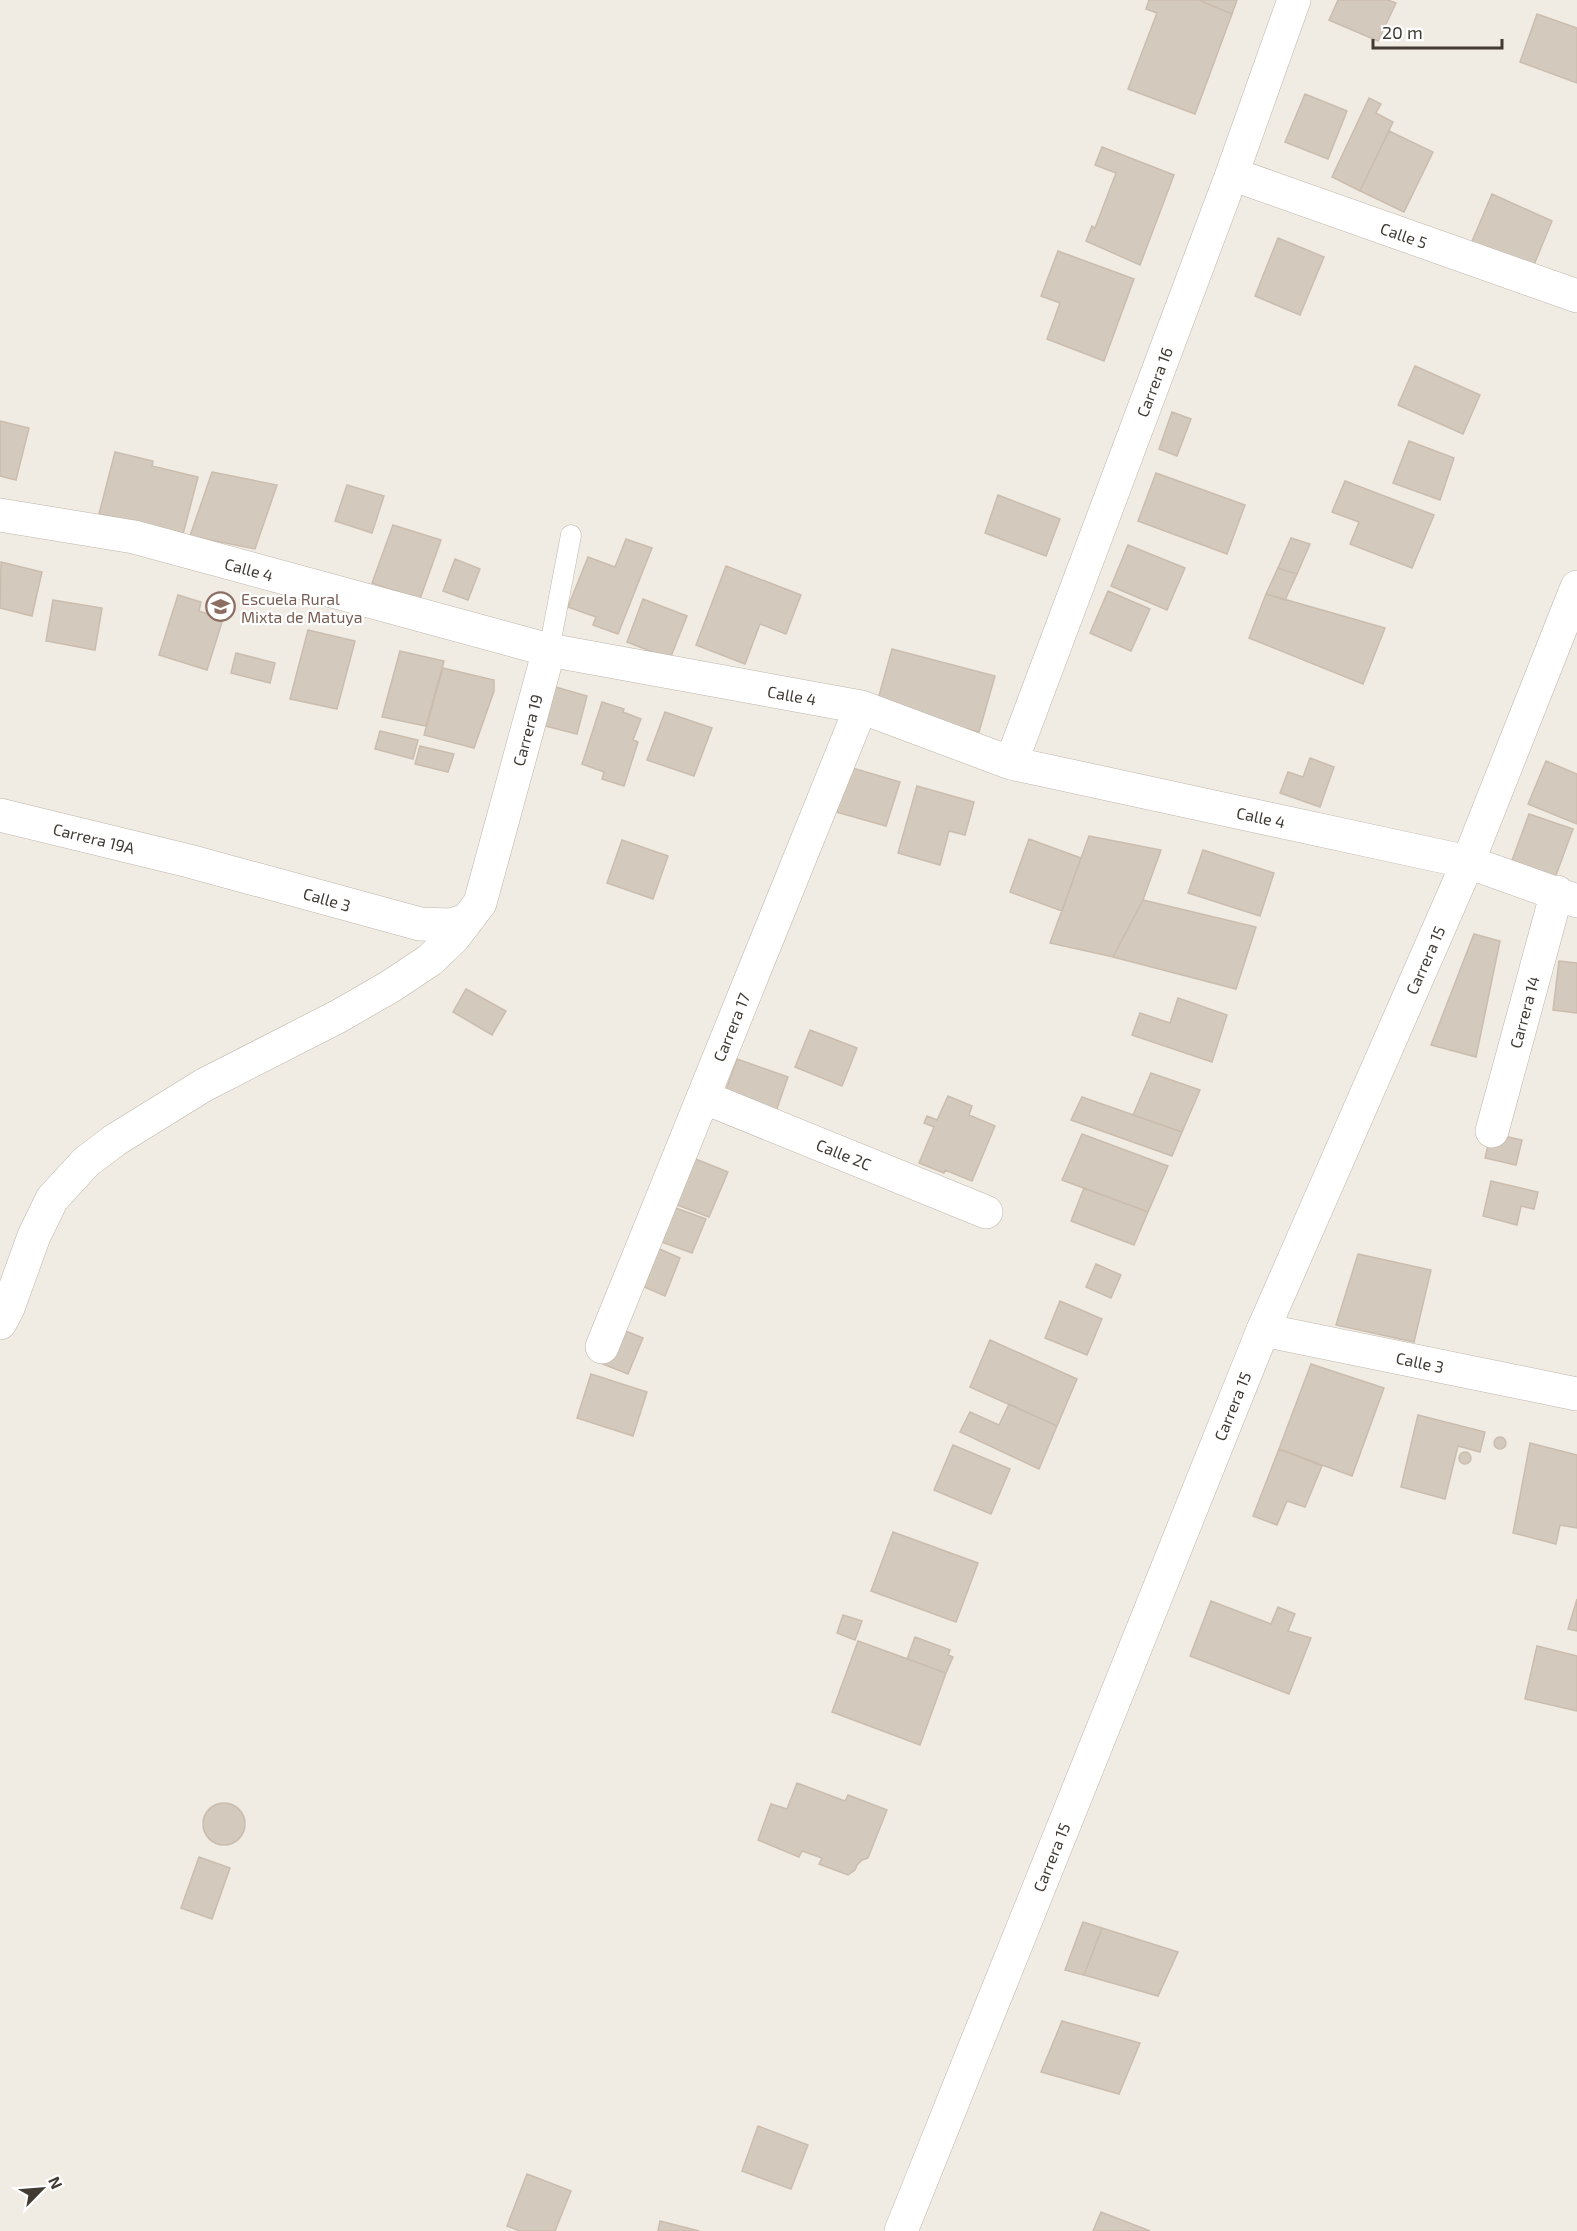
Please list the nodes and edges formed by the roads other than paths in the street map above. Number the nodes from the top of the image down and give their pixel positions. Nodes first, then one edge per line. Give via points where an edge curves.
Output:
1 (1294, 0) edge
2 (1232, 174) junction
3 (1577, 296) edge
4 (0, 515) edge
5 (571, 535) dead end
6 (1577, 586) edge
7 (549, 650) junction
8 (861, 707) junction
9 (1011, 763) junction
10 (0, 815) edge
11 (189, 861) joint
12 (1468, 862) junction
13 (1567, 897) edge
14 (467, 920) junction
15 (703, 1097) junction
16 (1491, 1131) dead end
17 (986, 1212) dead end
18 (0, 1323) edge
19 (1263, 1330) junction
20 (602, 1347) dead end
21 (1577, 1394) edge
22 (901, 2231) edge

1 - 2 street, Carrera 16
2 - 3 street, Calle 5
2 - 9 street, Carrera 16
4 - 7 street, Calle 4 via 134,537
5 - 7 lane, Carrera 19
6 - 12 street, Carrera 15
7 - 8 street, Calle 4
7 - 14 street, Carrera 19 via 480,903
8 - 9 street, Calle 4
8 - 15 street, Carrera 17
9 - 12 street, Calle 4
10 - 11 street, Carrera 19A
11 - 14 street, Calle 3 via 420,924 450,925
12 - 13 street, Calle 4
12 - 19 street, Carrera 15
13 - 16 street, Carrera 14
14 - 18 street, Carrera 19 via 430,960 391,986 204,1085 86,1162 52,1199
15 - 17 street, Calle 2C
15 - 20 street, Carrera 17
19 - 21 street, Calle 3
19 - 22 street, Carrera 15

